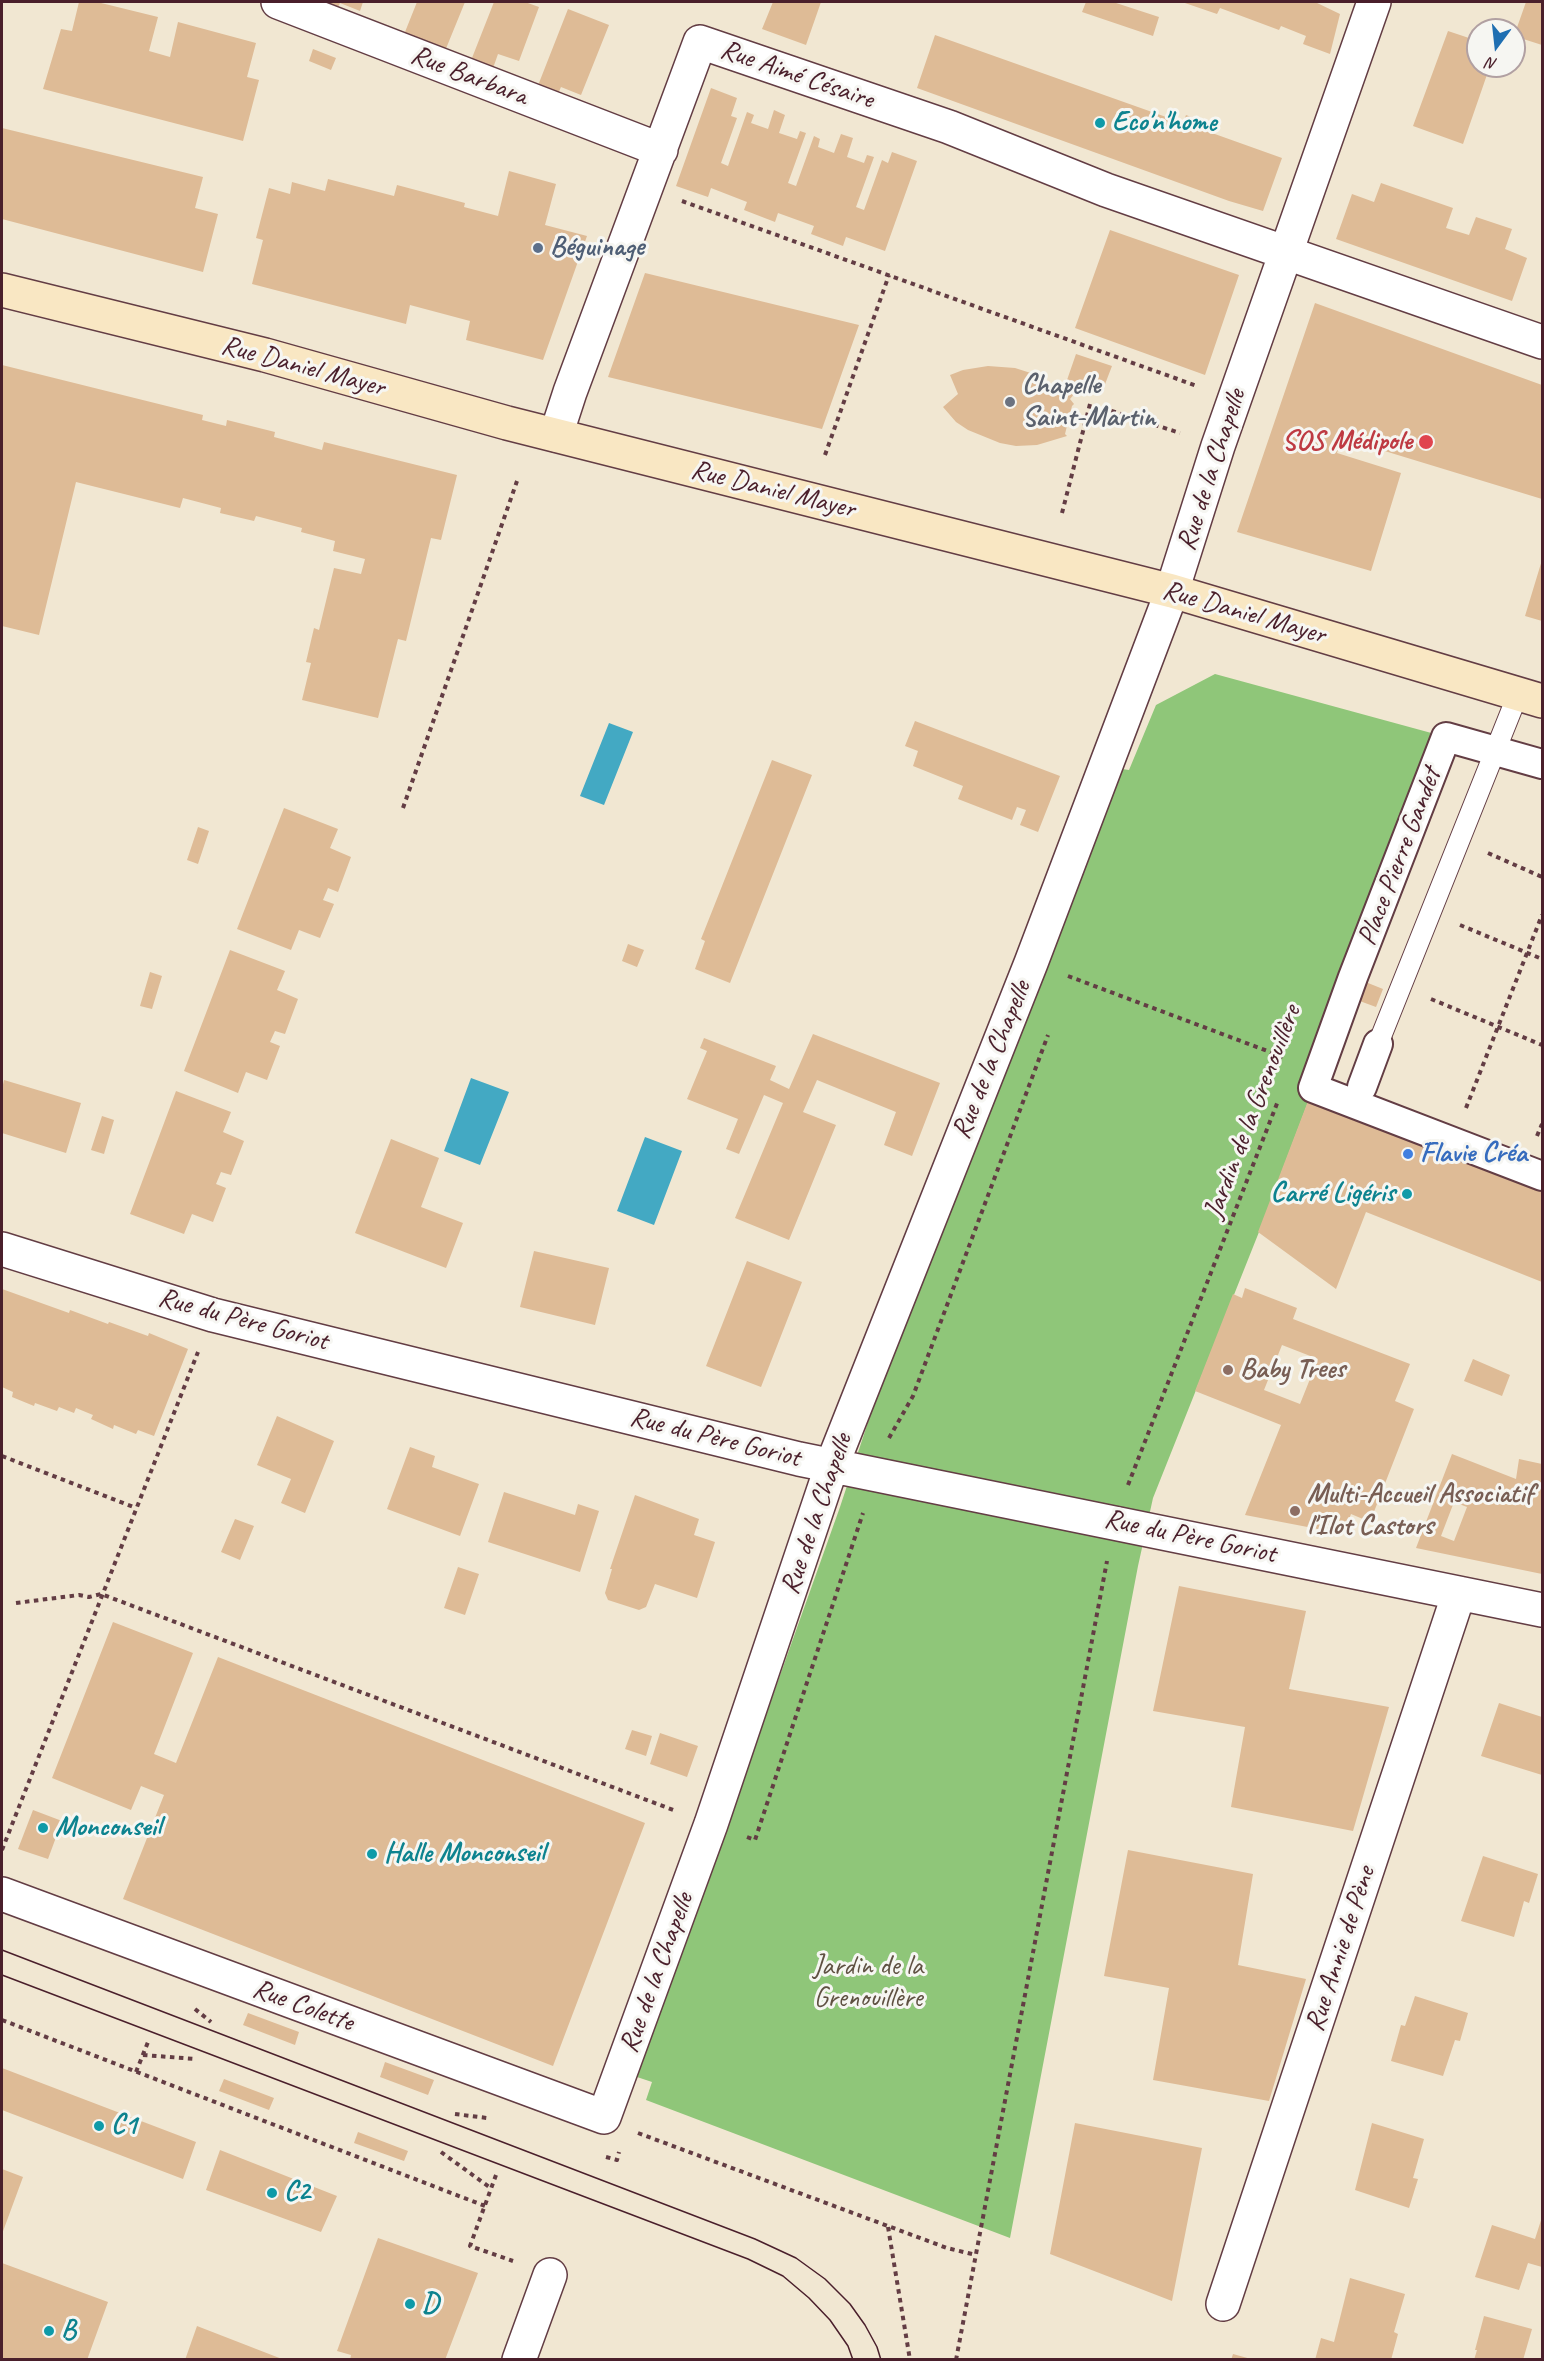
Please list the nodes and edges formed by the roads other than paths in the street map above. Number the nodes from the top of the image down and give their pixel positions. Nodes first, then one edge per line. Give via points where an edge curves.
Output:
1 (278, 2) edge
2 (1374, 2) edge
3 (661, 150) junction
4 (1286, 253) junction
5 (2, 290) edge
6 (1542, 342) edge
7 (556, 435) junction
8 (1172, 591) junction
9 (1530, 697) edge
10 (1494, 751) junction
11 (1542, 764) edge
12 (1378, 1044) joint
13 (1320, 1071) junction
14 (1362, 1087) junction
15 (1542, 1158) edge
16 (1542, 1176) edge
17 (2, 1249) edge
18 (832, 1465) junction
19 (1459, 1593) junction
20 (1542, 1610) edge
21 (2, 1894) edge
22 (616, 2123) joint
23 (550, 2275) road end
24 (1223, 2304) dead end
25 (519, 2360) edge

1 - 3 street, Rue Barbara
2 - 4 street, Rue de la Chapelle
3 - 4 street, Rue Aimé Césaire via 700,42 949,127 1106,190
3 - 7 street, Rue Aimé Césaire
4 - 6 street
4 - 8 street, Rue de la Chapelle
5 - 7 main road, Rue Daniel Mayer via 265,355
7 - 8 main road, Rue Daniel Mayer
8 - 9 main road, Rue Daniel Mayer
8 - 18 street, Rue de la Chapelle via 1035,952
9 - 10 lane
10 - 11 street, Place Pierre Gandet
10 - 12 lane
10 - 13 street, Place Pierre Gandet via 1446,737
12 - 14 street
13 - 14 street
13 - 16 street, Place Pierre Gandet via 1313,1088
14 - 15 street
17 - 18 street, Rue du Père Goriot via 213,1315
18 - 19 street, Rue du Père Goriot
18 - 22 street, Rue de la Chapelle
19 - 20 street, Rue du Père Goriot
19 - 24 street, Rue Annie de Pène
21 - 22 street, Rue Colette
23 - 25 street

